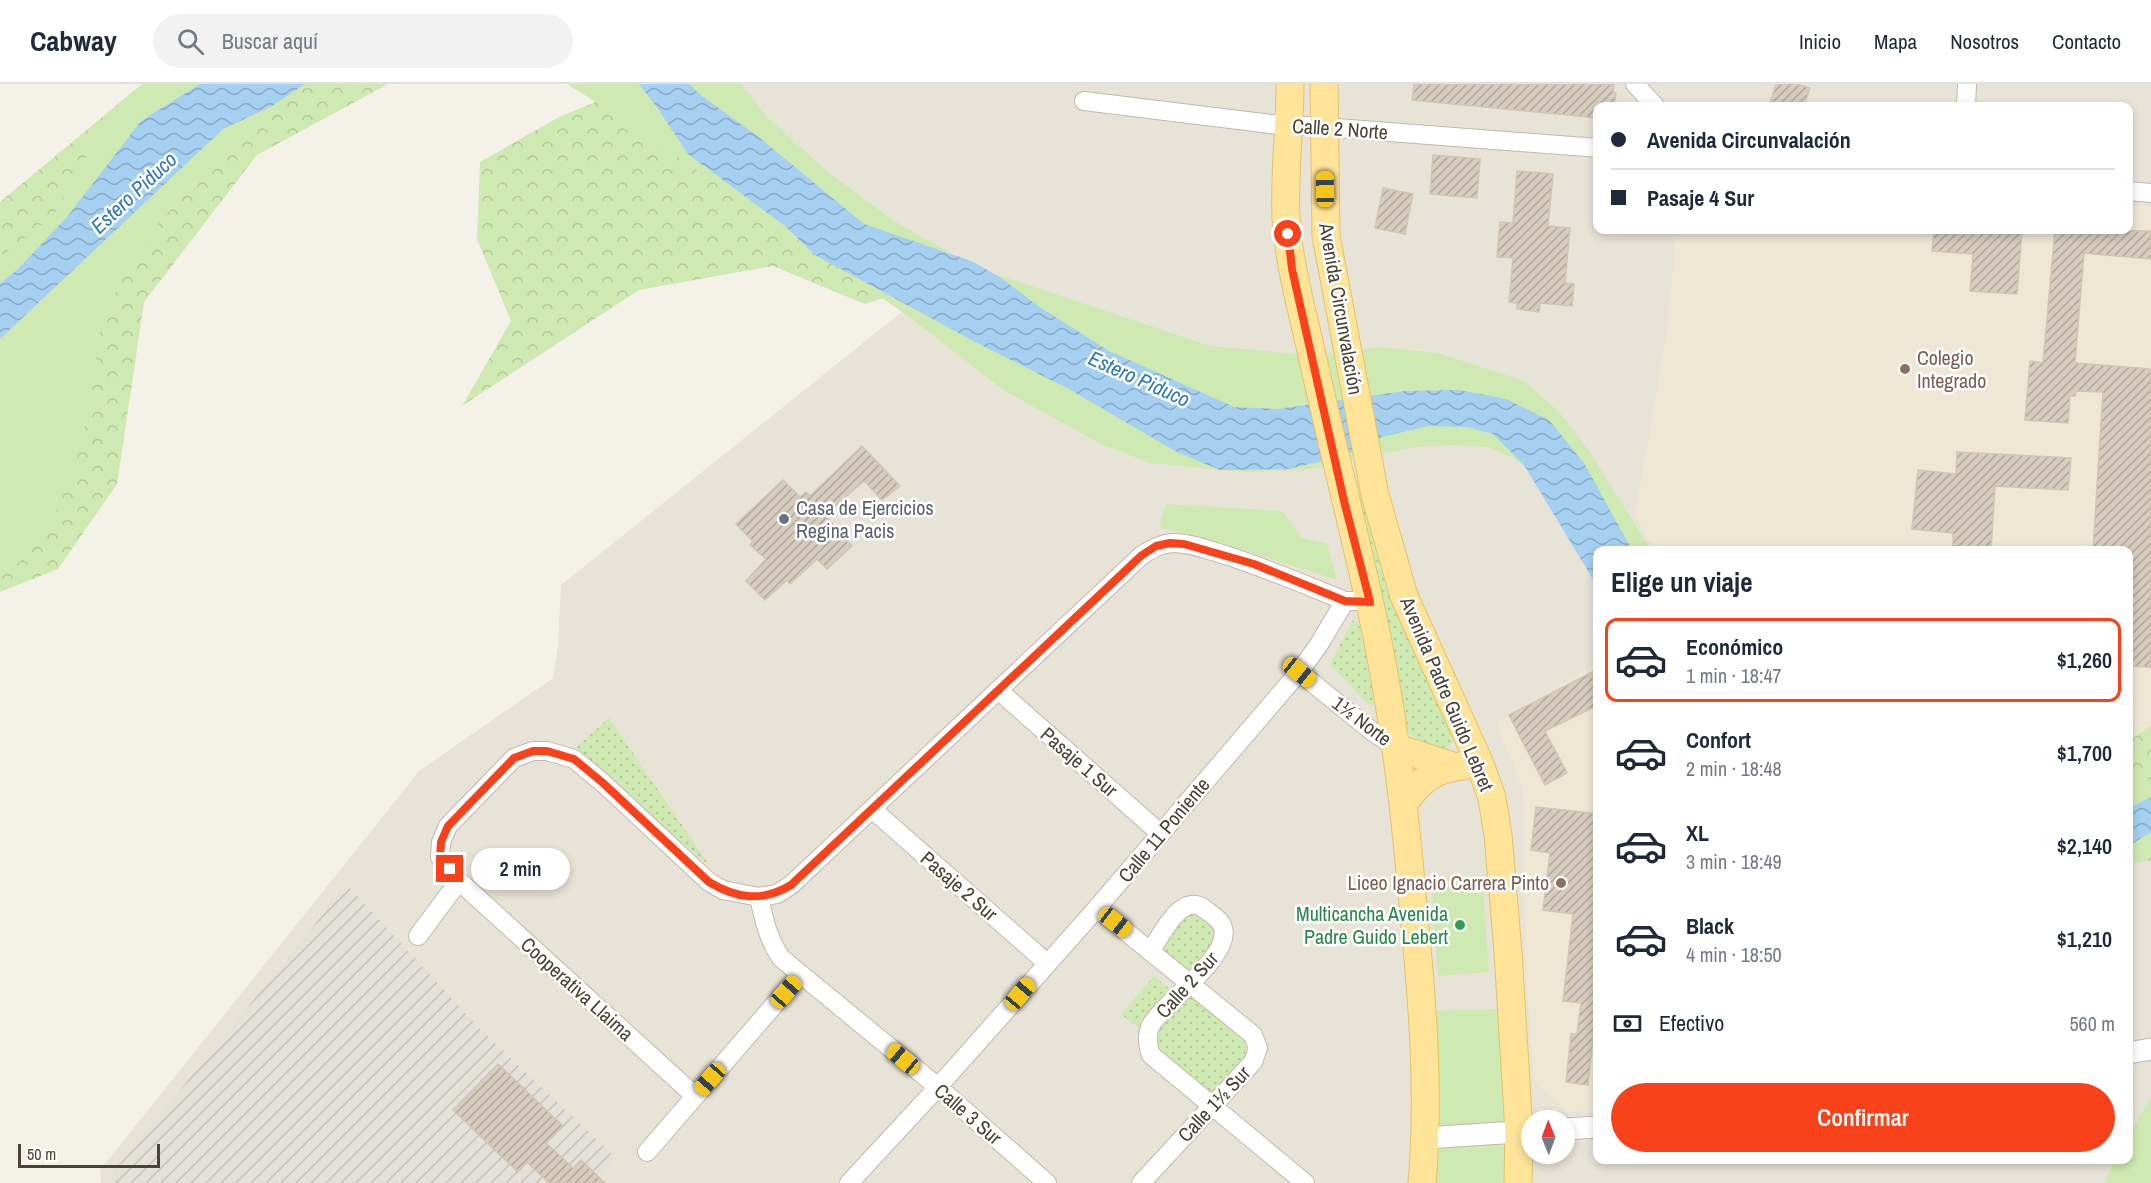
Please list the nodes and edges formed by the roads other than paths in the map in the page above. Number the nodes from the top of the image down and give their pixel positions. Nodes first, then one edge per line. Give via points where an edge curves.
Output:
1 (1290, 84) edge
2 (1324, 84) edge
3 (1635, 84) edge
4 (1967, 84) edge
5 (1084, 101) dead end
6 (1651, 102) edge
7 (1966, 102) edge
8 (1289, 125) junction
9 (1324, 127) junction
10 (1593, 148) edge
11 (2133, 191) edge
12 (2151, 193) edge
13 (1375, 495) joint
14 (1357, 601) junction
15 (1299, 672) junction
16 (998, 690) junction
17 (1397, 748) junction
18 (1480, 764) junction
19 (1453, 766) junction
20 (1404, 802) junction
21 (872, 809) junction
22 (1161, 834) junction
23 (459, 881) junction
24 (759, 897) junction
25 (1097, 908) junction
26 (418, 936) dead end
27 (1151, 950) junction
28 (1047, 963) junction
29 (801, 974) junction
30 (1191, 985) junction
31 (2151, 1048) edge
32 (2133, 1052) edge
33 (938, 1087) junction
34 (695, 1096) junction
35 (1213, 1104) junction
36 (1523, 1110) edge
37 (1593, 1127) edge
38 (1575, 1128) edge
39 (1521, 1131) edge
40 (1426, 1138) junction
41 (647, 1152) dead end
42 (1521, 1161) edge
43 (849, 1183) edge
44 (1047, 1183) edge
45 (1141, 1183) edge
46 (1305, 1183) edge
47 (1422, 1183) edge
48 (1518, 1183) edge

1 - 8 main road, Avenida Circunvalación
2 - 9 main road, Avenida Circunvalación
3 - 6 street
4 - 7 street
5 - 8 street, Calle 2 Norte
8 - 9 street, Calle 2 Norte
8 - 14 main road, Avenida Circunvalación via 1286,217 1292,269 1344,501
9 - 10 street, Calle 2 Norte
9 - 13 main road, Avenida Circunvalación via 1326,236
11 - 12 street
13 - 18 main road, Avenida Padre Guido Lebret via 1404,596
14 - 15 street, Calle 11 Poniente
14 - 16 street via 1207,550 1184,544 1156,546
14 - 17 main road, Avenida Padre Guido Lebret
15 - 17 street, 1½ Norte
15 - 22 street, Calle 11 Poniente
16 - 21 street
16 - 22 street, Pasaje 1 Sur
17 - 19 main road
17 - 20 main road, Avenida Padre Guido Lebret
18 - 19 main road
18 - 36 main road, Avenida Padre Guido Lebret via 1492,798 1498,836
19 - 20 main road via 1418,784
20 - 40 main road, Avenida Padre Guido Lebret via 1420,972
21 - 24 street via 791,885 777,894
21 - 28 street, Pasaje 2 Sur
22 - 25 street, Calle 11 Poniente
23 - 24 street, Cooperativa Llaima via 440,857 448,826 514,758 547,751 574,759 709,882 723,890
23 - 26 street
23 - 34 street, Cooperativa Llaima
24 - 29 street, Calle 3 Sur via 771,943 781,958
25 - 27 street, Calle 1½ Sur
25 - 28 street, Calle 11 Poniente
27 - 30 street, Calle 1½ Sur
27 - 30 street, Calle 2 Sur via 1180,909 1190,904 1200,905 1221,922 1225,932 1223,944
28 - 33 street, Calle 11 Poniente
29 - 33 street, Calle 3 Sur
29 - 34 street
30 - 35 street, Calle 2 Sur via 1149,1028 1149,1046 1151,1054
30 - 35 street, Calle 1½ Sur via 1253,1035 1258,1048 1252,1062
31 - 32 street
33 - 43 street, Calle 11 Poniente
33 - 44 street, Calle 3 Sur
34 - 41 street
35 - 45 street, Calle 1½ Sur
35 - 46 street, Calle 2 Sur
37 - 38 street
39 - 40 street
40 - 47 main road, Avenida Padre Guido Lebret
42 - 48 main road, Avenida Padre Guido Lebret

